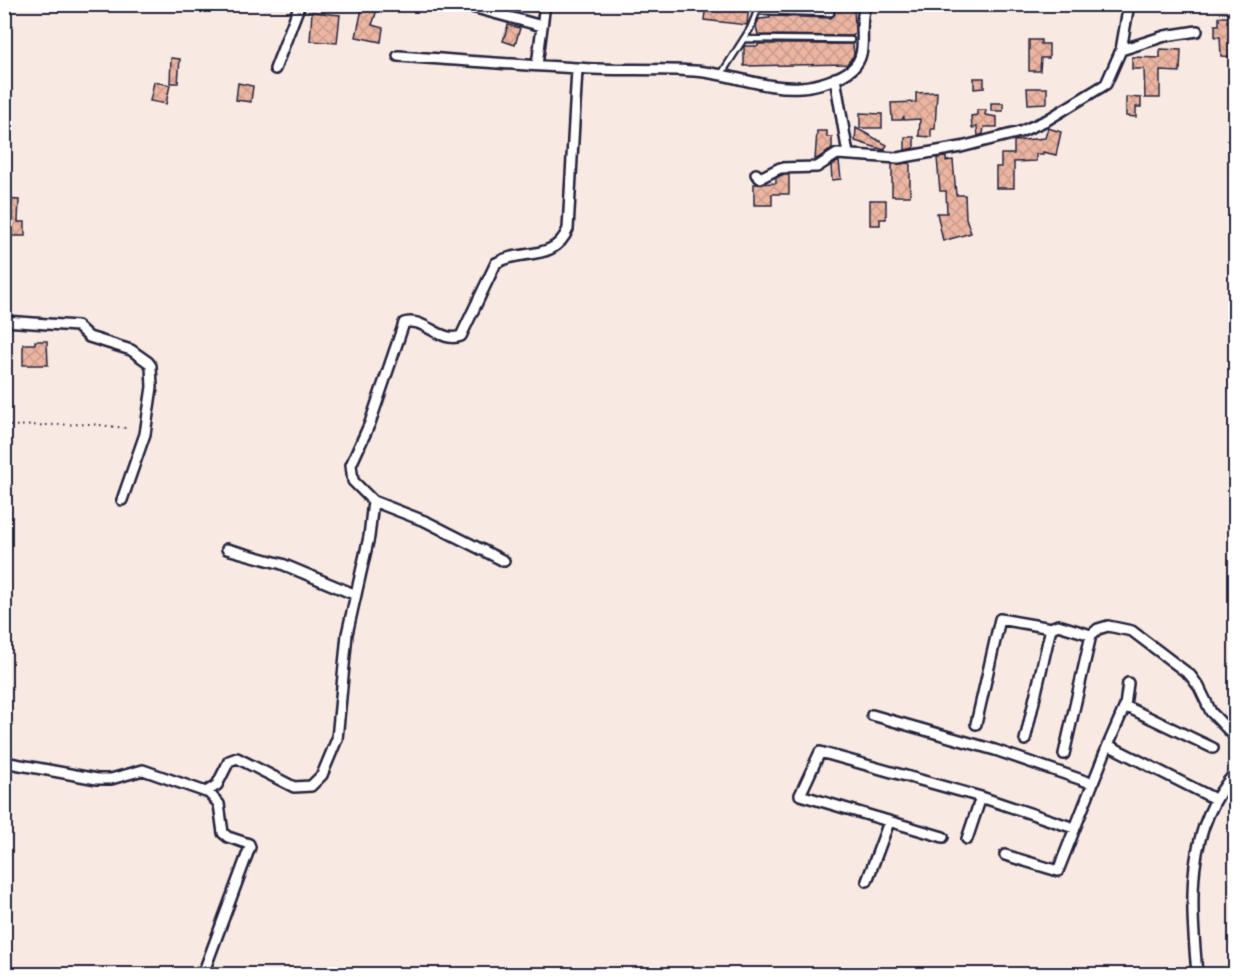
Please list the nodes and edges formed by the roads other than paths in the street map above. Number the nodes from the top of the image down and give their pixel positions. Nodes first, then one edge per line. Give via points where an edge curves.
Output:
1 (300, 4) edge
2 (461, 4) edge
3 (545, 4) edge
4 (760, 4) edge
5 (866, 4) edge
6 (1129, 4) edge
7 (758, 11) junction
8 (831, 13) dead end
9 (542, 26) junction
10 (1197, 31) dead end
11 (745, 39) junction
12 (851, 40) dead end
13 (1122, 50) junction
14 (398, 56) dead end
15 (537, 65) junction
16 (275, 69) dead end
17 (577, 69) junction
18 (722, 73) junction
19 (835, 78) junction
20 (848, 154) junction
21 (756, 174) dead end
22 (4, 321) edge
23 (122, 500) dead end
24 (373, 501) junction
25 (227, 549) dead end
26 (504, 561) dead end
27 (356, 595) junction
28 (1051, 628) junction
29 (1091, 635) junction
30 (1128, 683) dead end
31 (1125, 706) junction
32 (872, 715) dead end
33 (976, 724) dead end
34 (1236, 738) edge
35 (1025, 740) dead end
36 (1108, 745) junction
37 (1213, 748) dead end
38 (1064, 754) dead end
39 (4, 762) edge
40 (1236, 772) edge
41 (1091, 783) junction
42 (208, 792) junction
43 (981, 797) junction
44 (1215, 799) junction
45 (889, 822) junction
46 (1074, 828) junction
47 (943, 837) dead end
48 (967, 839) dead end
49 (1005, 855) dead end
50 (867, 881) dead end
51 (203, 975) edge
52 (1197, 975) edge

1 - 16 street
2 - 9 street
3 - 9 street
4 - 7 lane
5 - 19 street via 861,57 851,70
6 - 13 street
7 - 8 lane
7 - 11 lane
9 - 15 street
10 - 13 street via 1165,36
11 - 12 lane
11 - 18 lane
13 - 20 street via 1106,84 1020,132 898,158
14 - 15 street
15 - 17 street
17 - 18 street
17 - 24 street via 566,235 545,253 496,263 461,336 446,337 414,321 404,323 370,423 351,465 352,481
18 - 19 street via 784,87 811,86
19 - 20 street
20 - 21 street via 831,156 817,167 780,168 760,178
22 - 23 street via 77,326 89,337 131,350 151,366 147,424
24 - 26 street via 427,522
24 - 27 street
25 - 27 street via 282,564
27 - 42 street via 342,664 338,739 322,775 311,786 294,787 234,759
28 - 29 street via 1058,626
28 - 33 street via 999,620
28 - 35 street
29 - 34 street via 1108,626 1124,628 1141,638 1190,675 1211,712
29 - 38 street
30 - 31 street
31 - 36 street
31 - 37 street
32 - 41 street via 995,750
36 - 41 street
36 - 44 street
39 - 42 street via 97,779 143,770
40 - 44 street
41 - 46 street
42 - 51 street via 219,804 223,833 250,847
43 - 45 street via 820,752 800,795
43 - 46 street
43 - 48 street
44 - 52 street via 1195,850 1193,926
45 - 47 street
45 - 50 street
46 - 49 street via 1058,871

